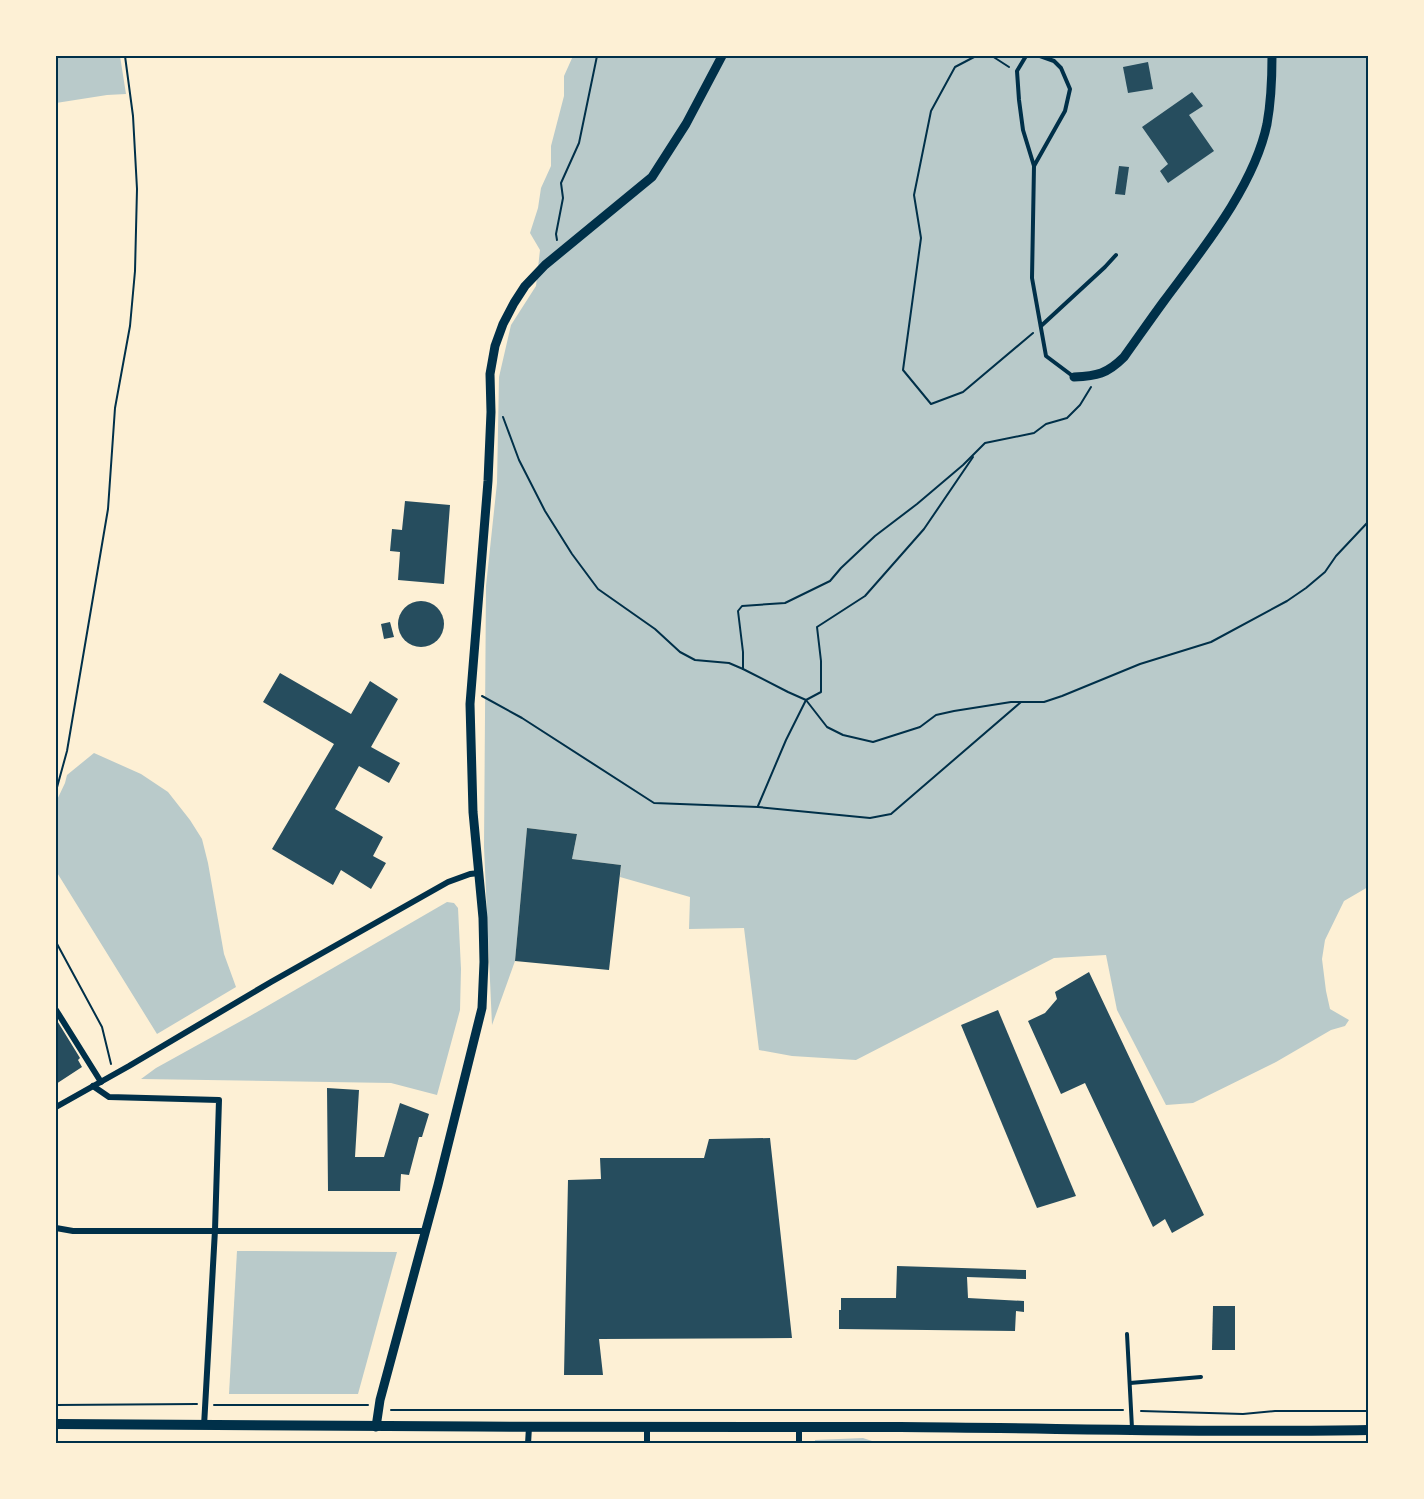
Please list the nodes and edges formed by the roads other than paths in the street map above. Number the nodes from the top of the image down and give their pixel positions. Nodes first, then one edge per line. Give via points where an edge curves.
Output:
1 (722, 56) edge
2 (1026, 56) edge
3 (1042, 56) edge
4 (1272, 56) edge
5 (1034, 166) junction
6 (1116, 255) dead end
7 (1040, 326) junction
8 (1074, 377) joint
9 (479, 873) junction
10 (56, 1010) edge
11 (101, 1082) junction
12 (93, 1086) junction
13 (56, 1107) edge
14 (56, 1228) edge
15 (215, 1230) junction
16 (425, 1231) junction
17 (1127, 1334) dead end
18 (1201, 1377) dead end
19 (1130, 1383) junction
20 (56, 1424) edge
21 (204, 1426) junction
22 (376, 1427) junction
23 (529, 1427) junction
24 (647, 1427) junction
25 (799, 1427) junction
26 (1132, 1429) junction
27 (1368, 1430) edge
28 (528, 1443) edge
29 (647, 1443) edge
30 (799, 1443) edge

1 - 9 street via 652,177 525,286 502,324 495,346 490,374 488,481 470,704
2 - 5 lane via 1017,71 1023,130
3 - 5 lane via 1061,68 1070,89 1065,111
4 - 8 street via 1267,125 1240,191 1124,357 1099,375
5 - 7 lane via 1032,278
6 - 7 lane
7 - 8 lane via 1046,356
9 - 11 street via 438,888
9 - 16 street via 484,962 482,1008
10 - 11 street
11 - 12 street
12 - 13 street
12 - 15 street via 109,1097 219,1100
14 - 15 street
15 - 16 street
15 - 21 street
16 - 22 street
17 - 19 lane
18 - 19 lane
19 - 26 lane
20 - 21 main road
21 - 22 main road
22 - 23 main road
23 - 24 main road
23 - 28 street
24 - 25 main road
24 - 29 street
25 - 26 main road
25 - 30 street
26 - 27 main road

